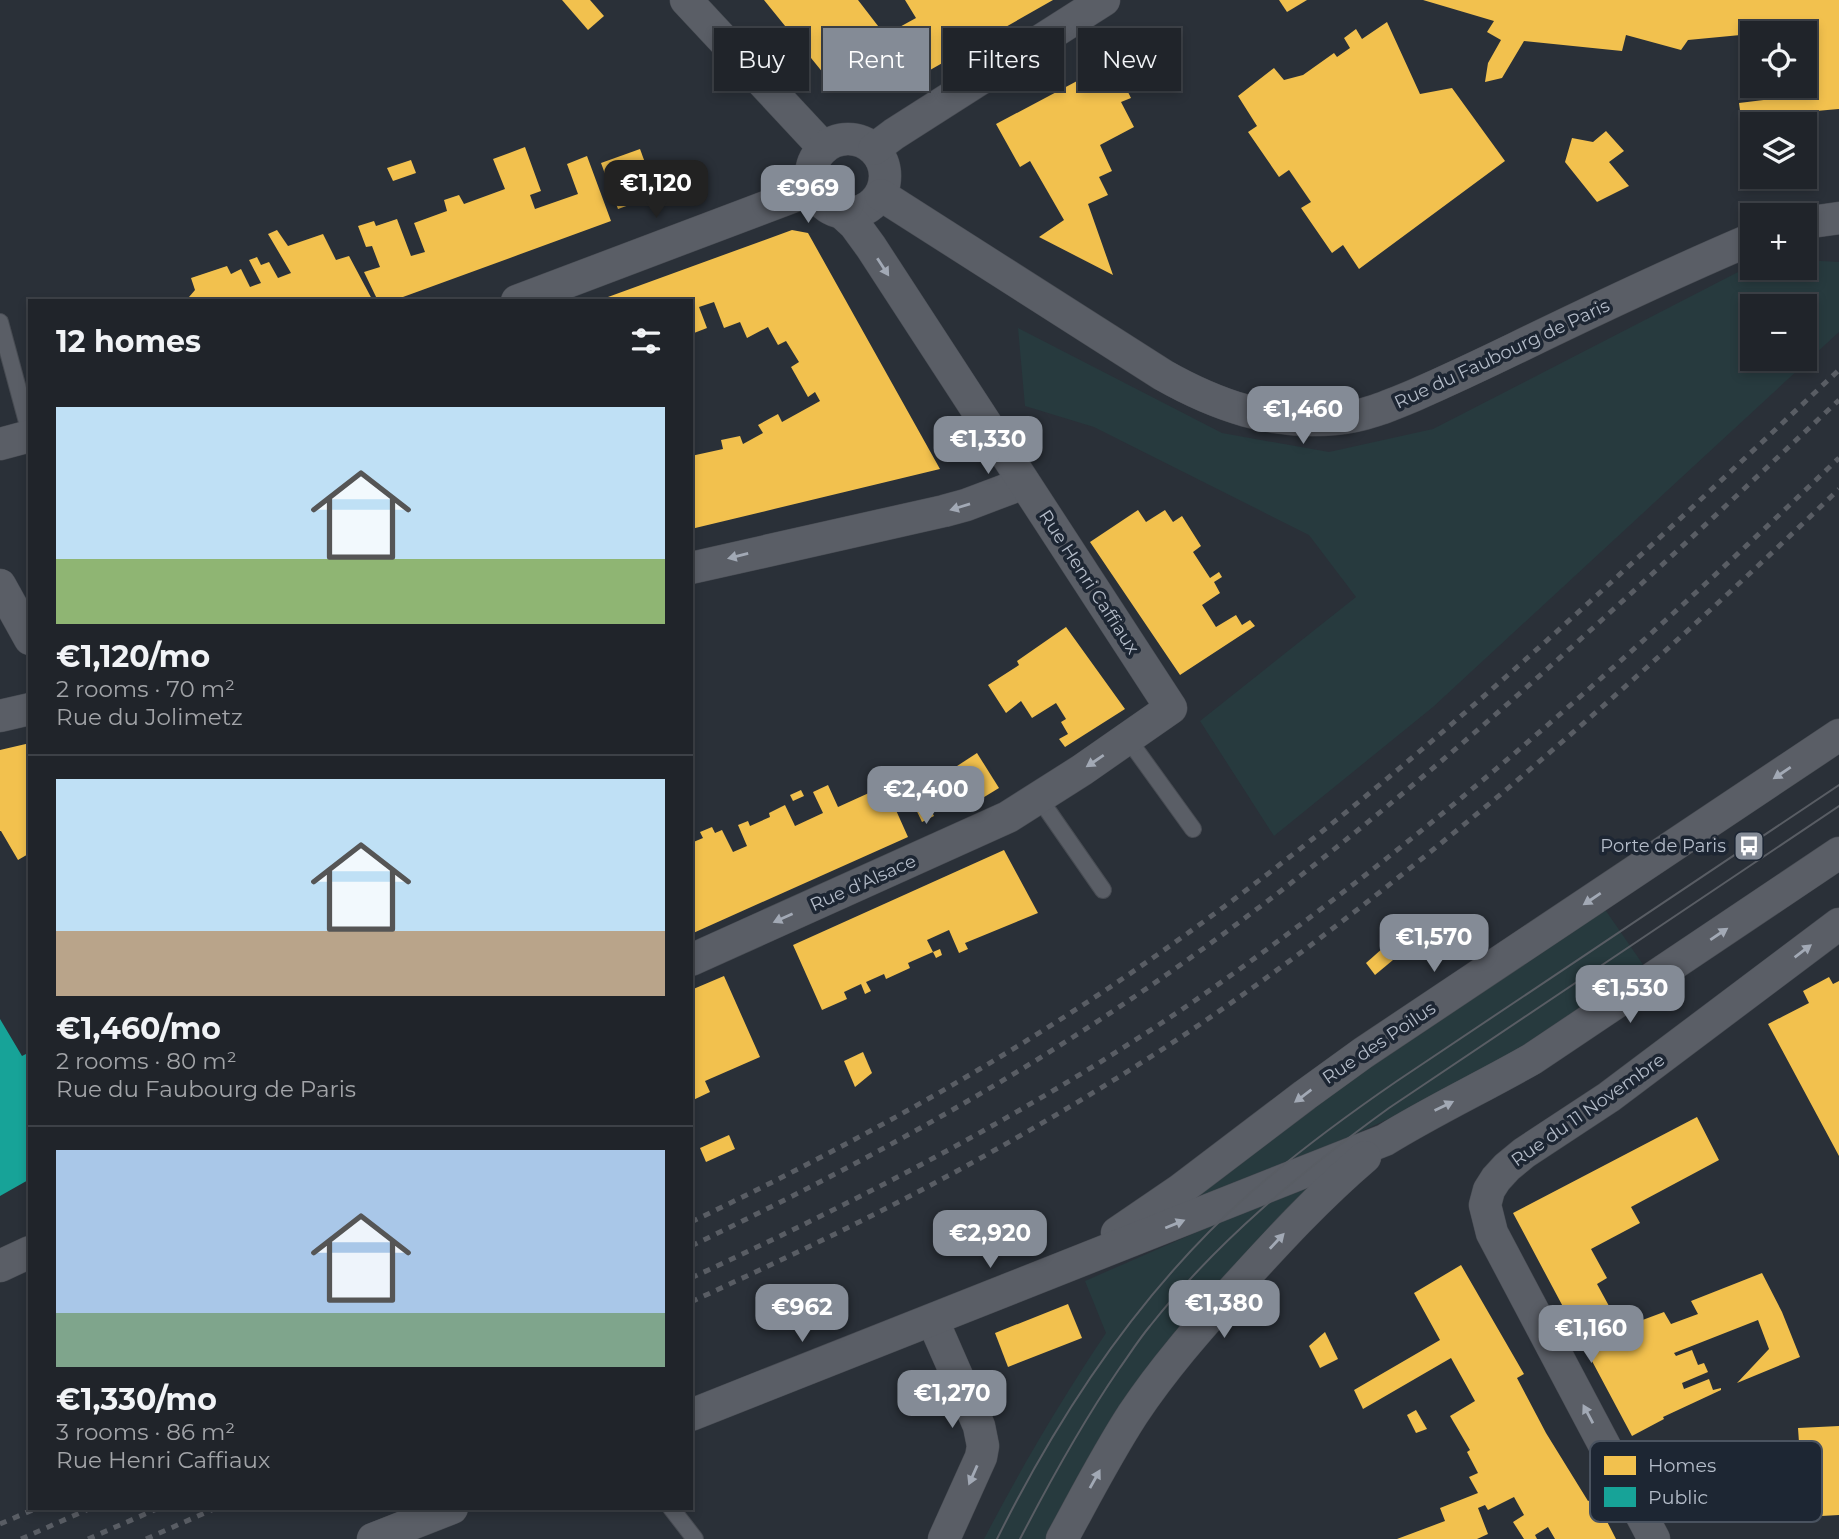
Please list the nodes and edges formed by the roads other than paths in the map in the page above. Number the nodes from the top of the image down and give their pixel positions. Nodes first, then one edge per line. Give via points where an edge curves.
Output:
1 (686, 0) edge
2 (1104, 0) edge
3 (824, 148) junction
4 (874, 149) junction
5 (813, 189) junction
6 (881, 195) junction
7 (842, 213) junction
8 (1839, 218) edge
9 (1817, 221) edge
10 (1740, 244) edge
11 (522, 299) edge
12 (0, 322) edge
13 (28, 427) edge
14 (28, 435) edge
15 (0, 444) edge
16 (1024, 483) junction
17 (693, 568) edge
18 (0, 585) edge
19 (28, 635) edge
20 (1171, 708) joint
21 (28, 709) edge
22 (0, 716) edge
23 (1839, 735) edge
24 (1128, 738) junction
25 (1039, 798) junction
26 (1193, 829) dead end
27 (1839, 853) edge
28 (1103, 890) dead end
29 (1839, 924) edge
30 (693, 959) edge
31 (1385, 1140) junction
32 (28, 1253) edge
33 (0, 1266) edge
34 (1066, 1267) junction
35 (933, 1321) junction
36 (693, 1414) edge
37 (1602, 1441) edge
38 (447, 1510) edge
39 (673, 1510) edge
40 (1645, 1522) edge
41 (373, 1539) edge
42 (695, 1539) edge
43 (944, 1539) edge
44 (1062, 1539) edge
45 (1654, 1539) edge

1 - 3 street
2 - 4 street
3 - 4 street via 849,138
3 - 5 street via 812,166
4 - 6 street via 886,173
5 - 7 street via 818,199
5 - 11 street
6 - 7 street via 864,210
6 - 10 street, Rue du Faubourg de Paris via 1192,391 1258,415 1307,420 1349,418 1385,408
7 -> 16 street, Rue Henri Caffiaux via 862,234
8 - 9 street
12 - 13 lane
14 - 15 street
16 -> 17 street via 944,512
16 - 20 street, Rue Henri Caffiaux
18 - 19 street
20 - 24 street, Rue d'Alsace
21 - 22 street
23 -> 34 street, Rue des Poilus via 1352,1061 1180,1191
24 -> 25 street, Rue d'Alsace
24 - 26 lane
25 - 28 lane
25 -> 30 street, Rue d'Alsace via 987,827
31 -> 27 street, Rue des Poilus via 1532,1059
37 -> 29 street, Rue du 11 Novembre via 1492,1233 1485,1205 1489,1190 1524,1153 1617,1091
34 -> 31 street, Rue des Poilus
44 -> 31 street via 1117,1440 1171,1361 1297,1221
32 - 33 street
34 - 35 street, Rue des Poilus
35 - 36 street, Rue des Poilus
35 -> 43 street via 979,1426 983,1446
38 - 41 street
39 - 42 lane
45 -> 40 street, Rue du 11 Novembre

